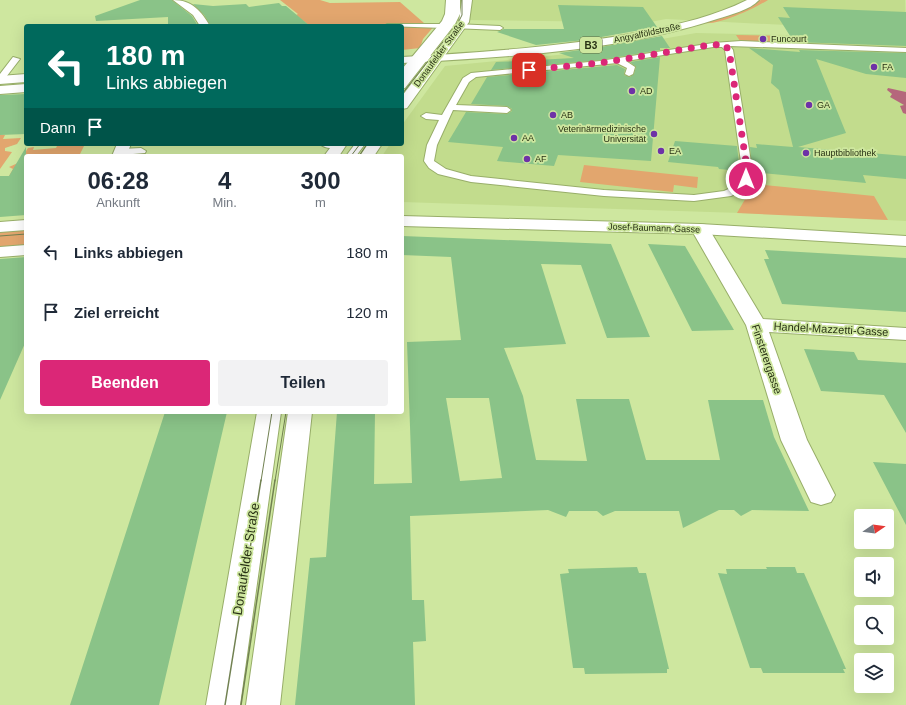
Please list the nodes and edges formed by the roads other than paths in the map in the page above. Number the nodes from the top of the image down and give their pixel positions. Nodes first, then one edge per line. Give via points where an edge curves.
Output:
1 (178, 0) edge
2 (452, 0) edge
3 (458, 0) edge
4 (468, 0) edge
5 (742, 0) edge
6 (754, 0) edge
7 (204, 24) edge
8 (404, 26) edge
9 (452, 26) junction
10 (500, 28) dead end
11 (724, 44) junction
12 (906, 50) edge
13 (404, 55) edge
14 (428, 56) junction
15 (16, 59) dead end
16 (404, 60) edge
17 (618, 60) junction
18 (404, 74) edge
19 (629, 74) dead end
20 (24, 78) edge
21 (0, 80) edge
22 (24, 82) edge
23 (0, 84) edge
24 (404, 84) edge
25 (24, 88) edge
26 (0, 90) edge
27 (404, 101) edge
28 (451, 107) junction
29 (507, 110) dead end
30 (426, 116) dead end
31 (445, 118) junction
32 (121, 151) edge
33 (141, 151) dead end
34 (404, 221) edge
35 (24, 225) edge
36 (0, 227) edge
37 (700, 229) junction
38 (906, 240) edge
39 (24, 250) edge
40 (0, 252) edge
41 (756, 325) junction
42 (906, 334) edge
43 (269, 414) edge
44 (300, 414) edge
45 (821, 495) dead end
46 (223, 705) edge
47 (263, 705) edge

1 - 7 main road via 197,13
2 - 9 main road, Donaufelder Straße
3 - 9 lane, Donaufelder Straße via 457,14
4 - 9 main road, Donaufelder Straße via 464,22
5 - 14 main road, Angyalföldstraße / B3 via 707,15 666,27 613,37 536,47
6 - 14 main road, Angyalföldstraße / B3 via 717,16 620,40 536,51
8 - 9 lane
9 - 10 lane
9 - 14 main road, Donaufelder Straße
9 - 14 main road, Donaufelder Straße
11 - 12 lane
11 - 17 lane
11 - 31 lane via 729,50 746,162 746,179 738,188 727,194 694,198 653,197 451,175 434,167 428,157 434,138
13 - 14 main road, B3
14 - 16 main road, B3
14 - 18 main road, Donaufelder Straße
14 - 24 lane, Donaufelder Straße
14 - 27 main road, Donaufelder Straße
15 - 21 lane
17 - 19 lane via 631,67
17 - 28 lane via 474,75 466,80
20 - 21 main road
22 - 23 main road
25 - 26 main road
28 - 29 lane
28 - 31 lane
30 - 31 lane
32 - 33 lane
34 - 37 main road, Josef-Baumann-Gasse
35 - 36 main road
37 - 38 main road, Josef-Baumann-Gasse
37 - 41 main road, Finsterergasse
39 - 40 main road
41 - 42 main road, Handel-Mazzetti-Gasse
41 - 45 main road, Finsterergasse via 794,440
43 - 46 main road, Donaufelder Straße
44 - 47 main road

